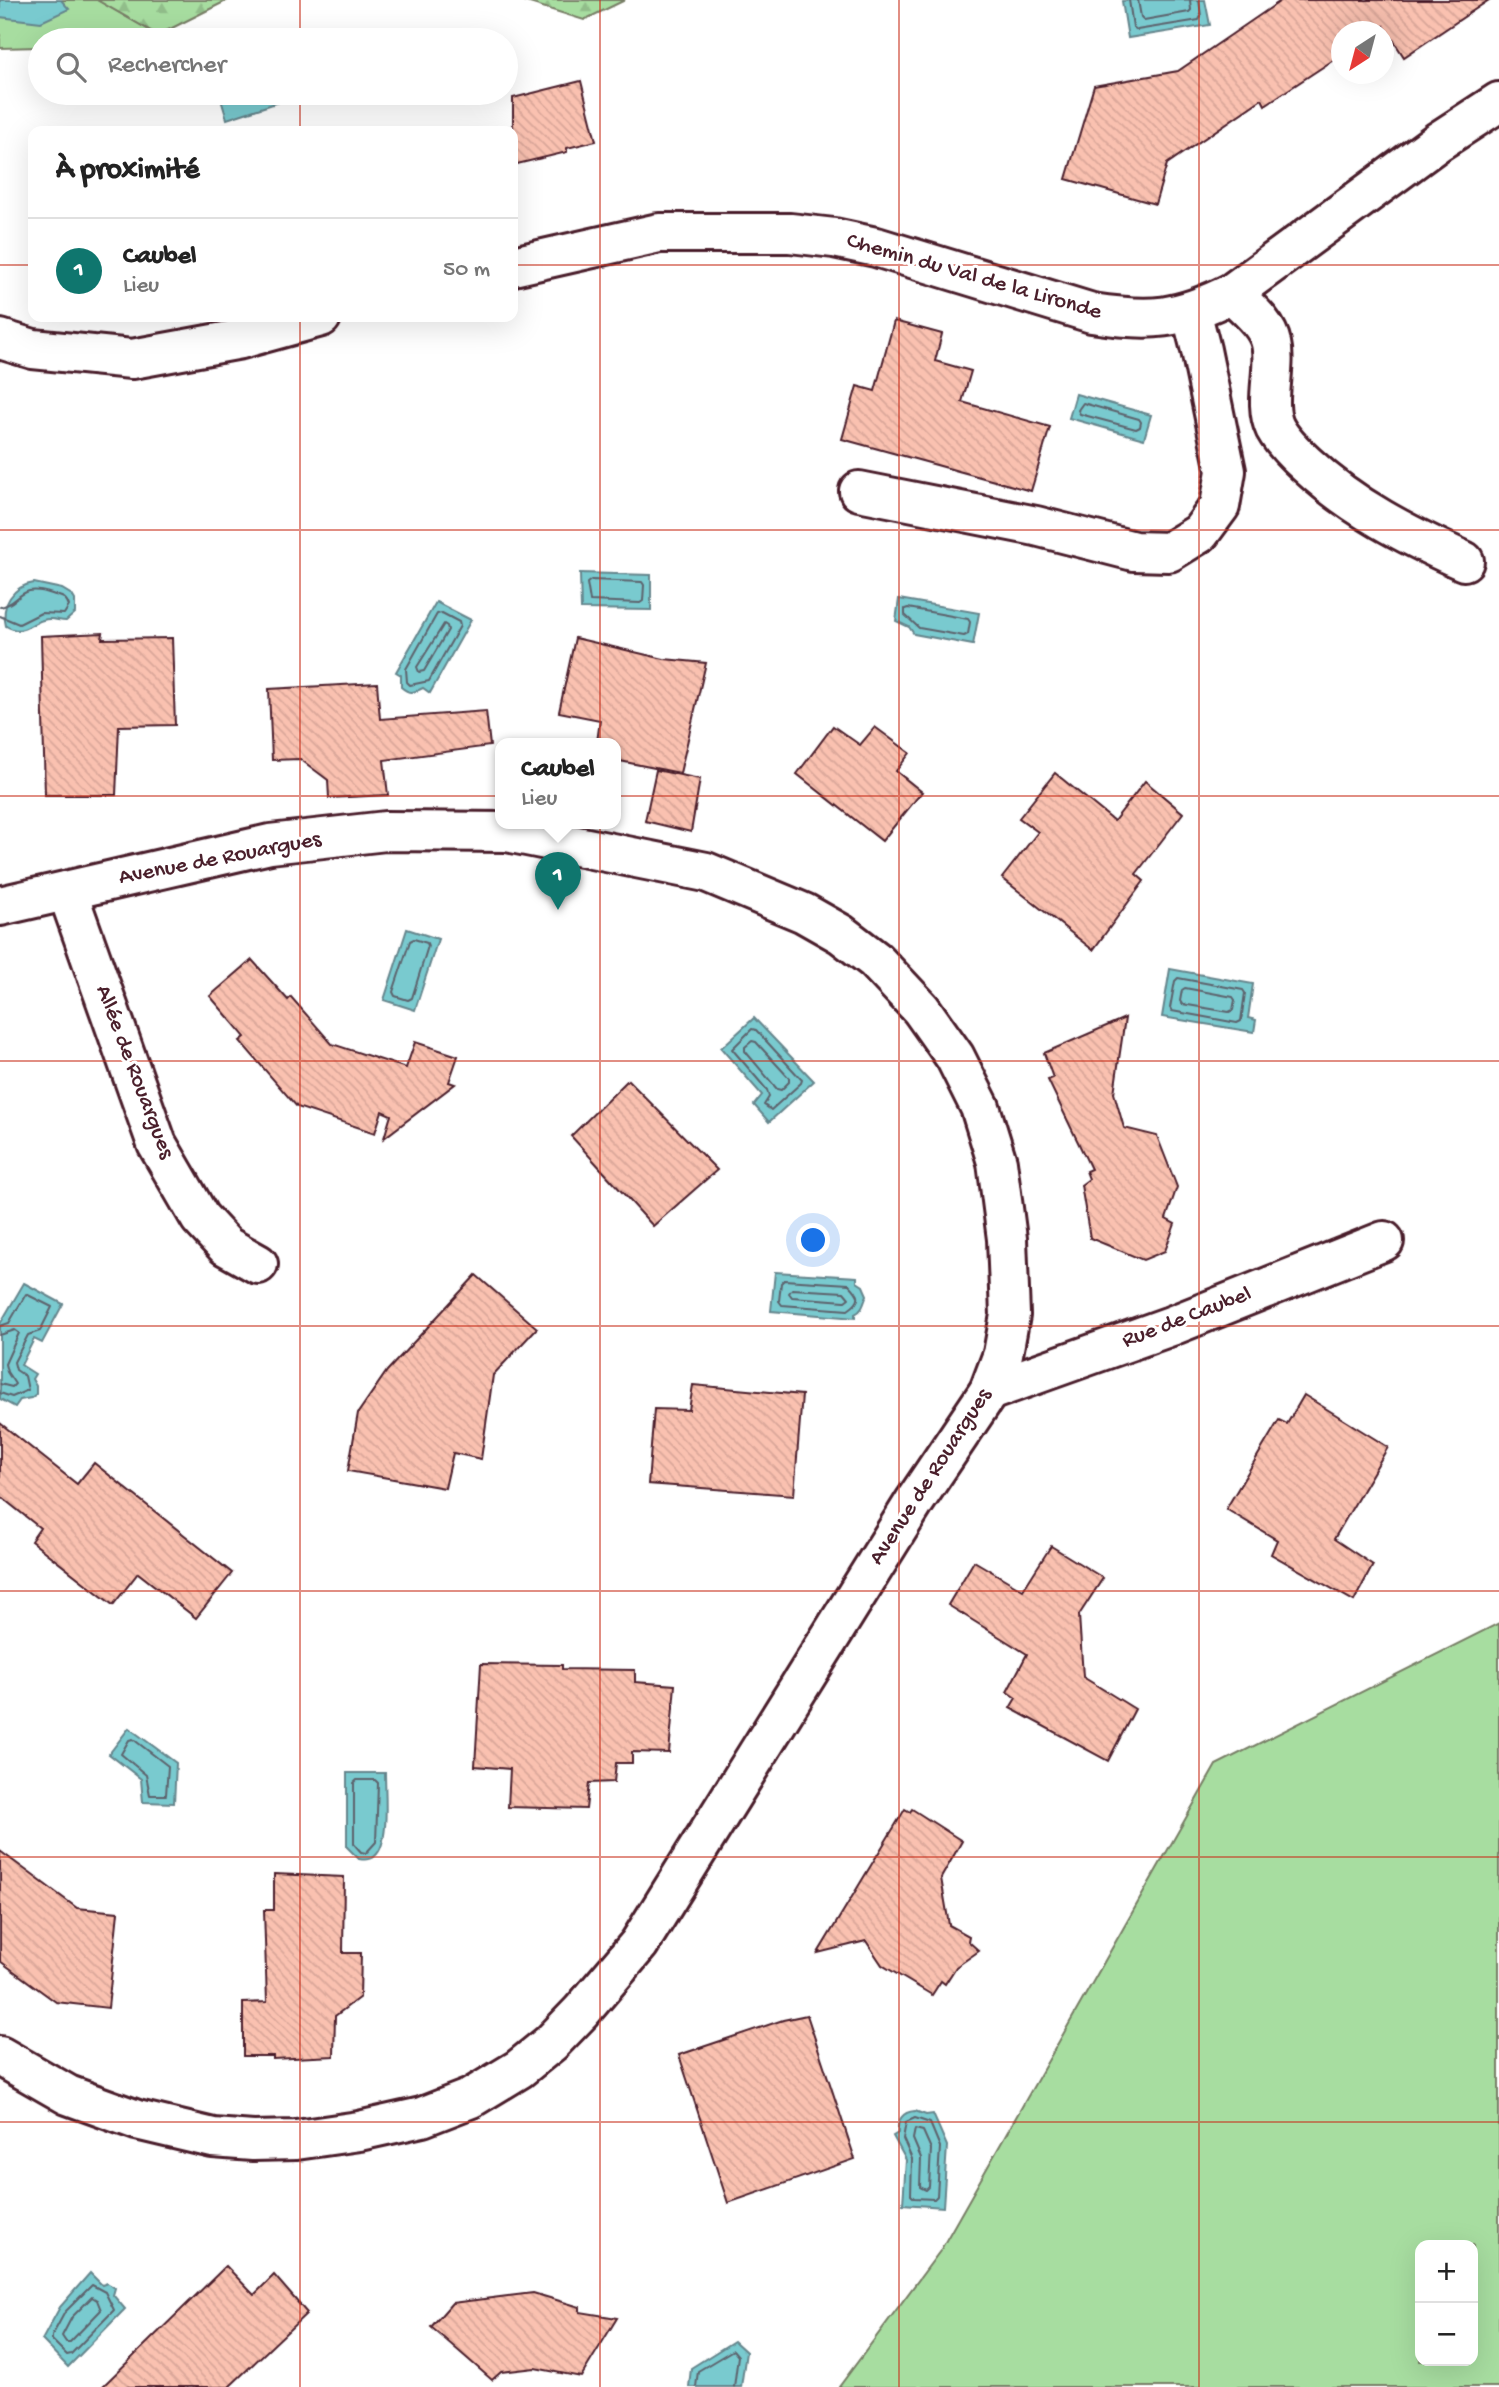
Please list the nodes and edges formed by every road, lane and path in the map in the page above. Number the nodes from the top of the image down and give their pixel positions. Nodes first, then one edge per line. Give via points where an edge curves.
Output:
1 (1499, 102) edge
2 (518, 265) edge
3 (1232, 293) junction
4 (1191, 311) junction
5 (303, 322) edge
6 (0, 339) edge
7 (859, 491) dead end
8 (1465, 561) dead end
9 (66, 891) junction
10 (0, 906) edge
11 (1384, 1241) dead end
12 (258, 1264) dead end
13 (989, 1391) junction
14 (0, 2056) edge

1 - 3 street, Chemin du Val de la Lironde
2 - 4 street, Chemin du Val de la Lironde via 659,233 790,233 876,247 1092,313 1146,319
3 - 4 street, Chemin du Val de la Lironde
3 - 8 street via 1271,341 1274,427 1295,454 1375,517
4 - 7 street via 1226,471 1220,506 1200,533 1169,552 1134,551
5 - 6 street via 241,339 132,359 33,349
9 - 10 street, Avenue de Rouargues
9 - 12 street, Allée de Rouargues via 157,1144 200,1219 226,1246
9 - 13 street, Avenue de Rouargues via 270,844 386,831 507,832 706,872 841,934 875,960 921,1009 955,1057 980,1107 997,1162 1010,1315 1003,1354
11 - 13 street, Rue de Caubel via 1171,1326
13 - 14 street, Avenue de Rouargues via 915,1501 639,1944 582,2012 519,2069 471,2098 422,2117 296,2140 253,2141 137,2120 68,2095

